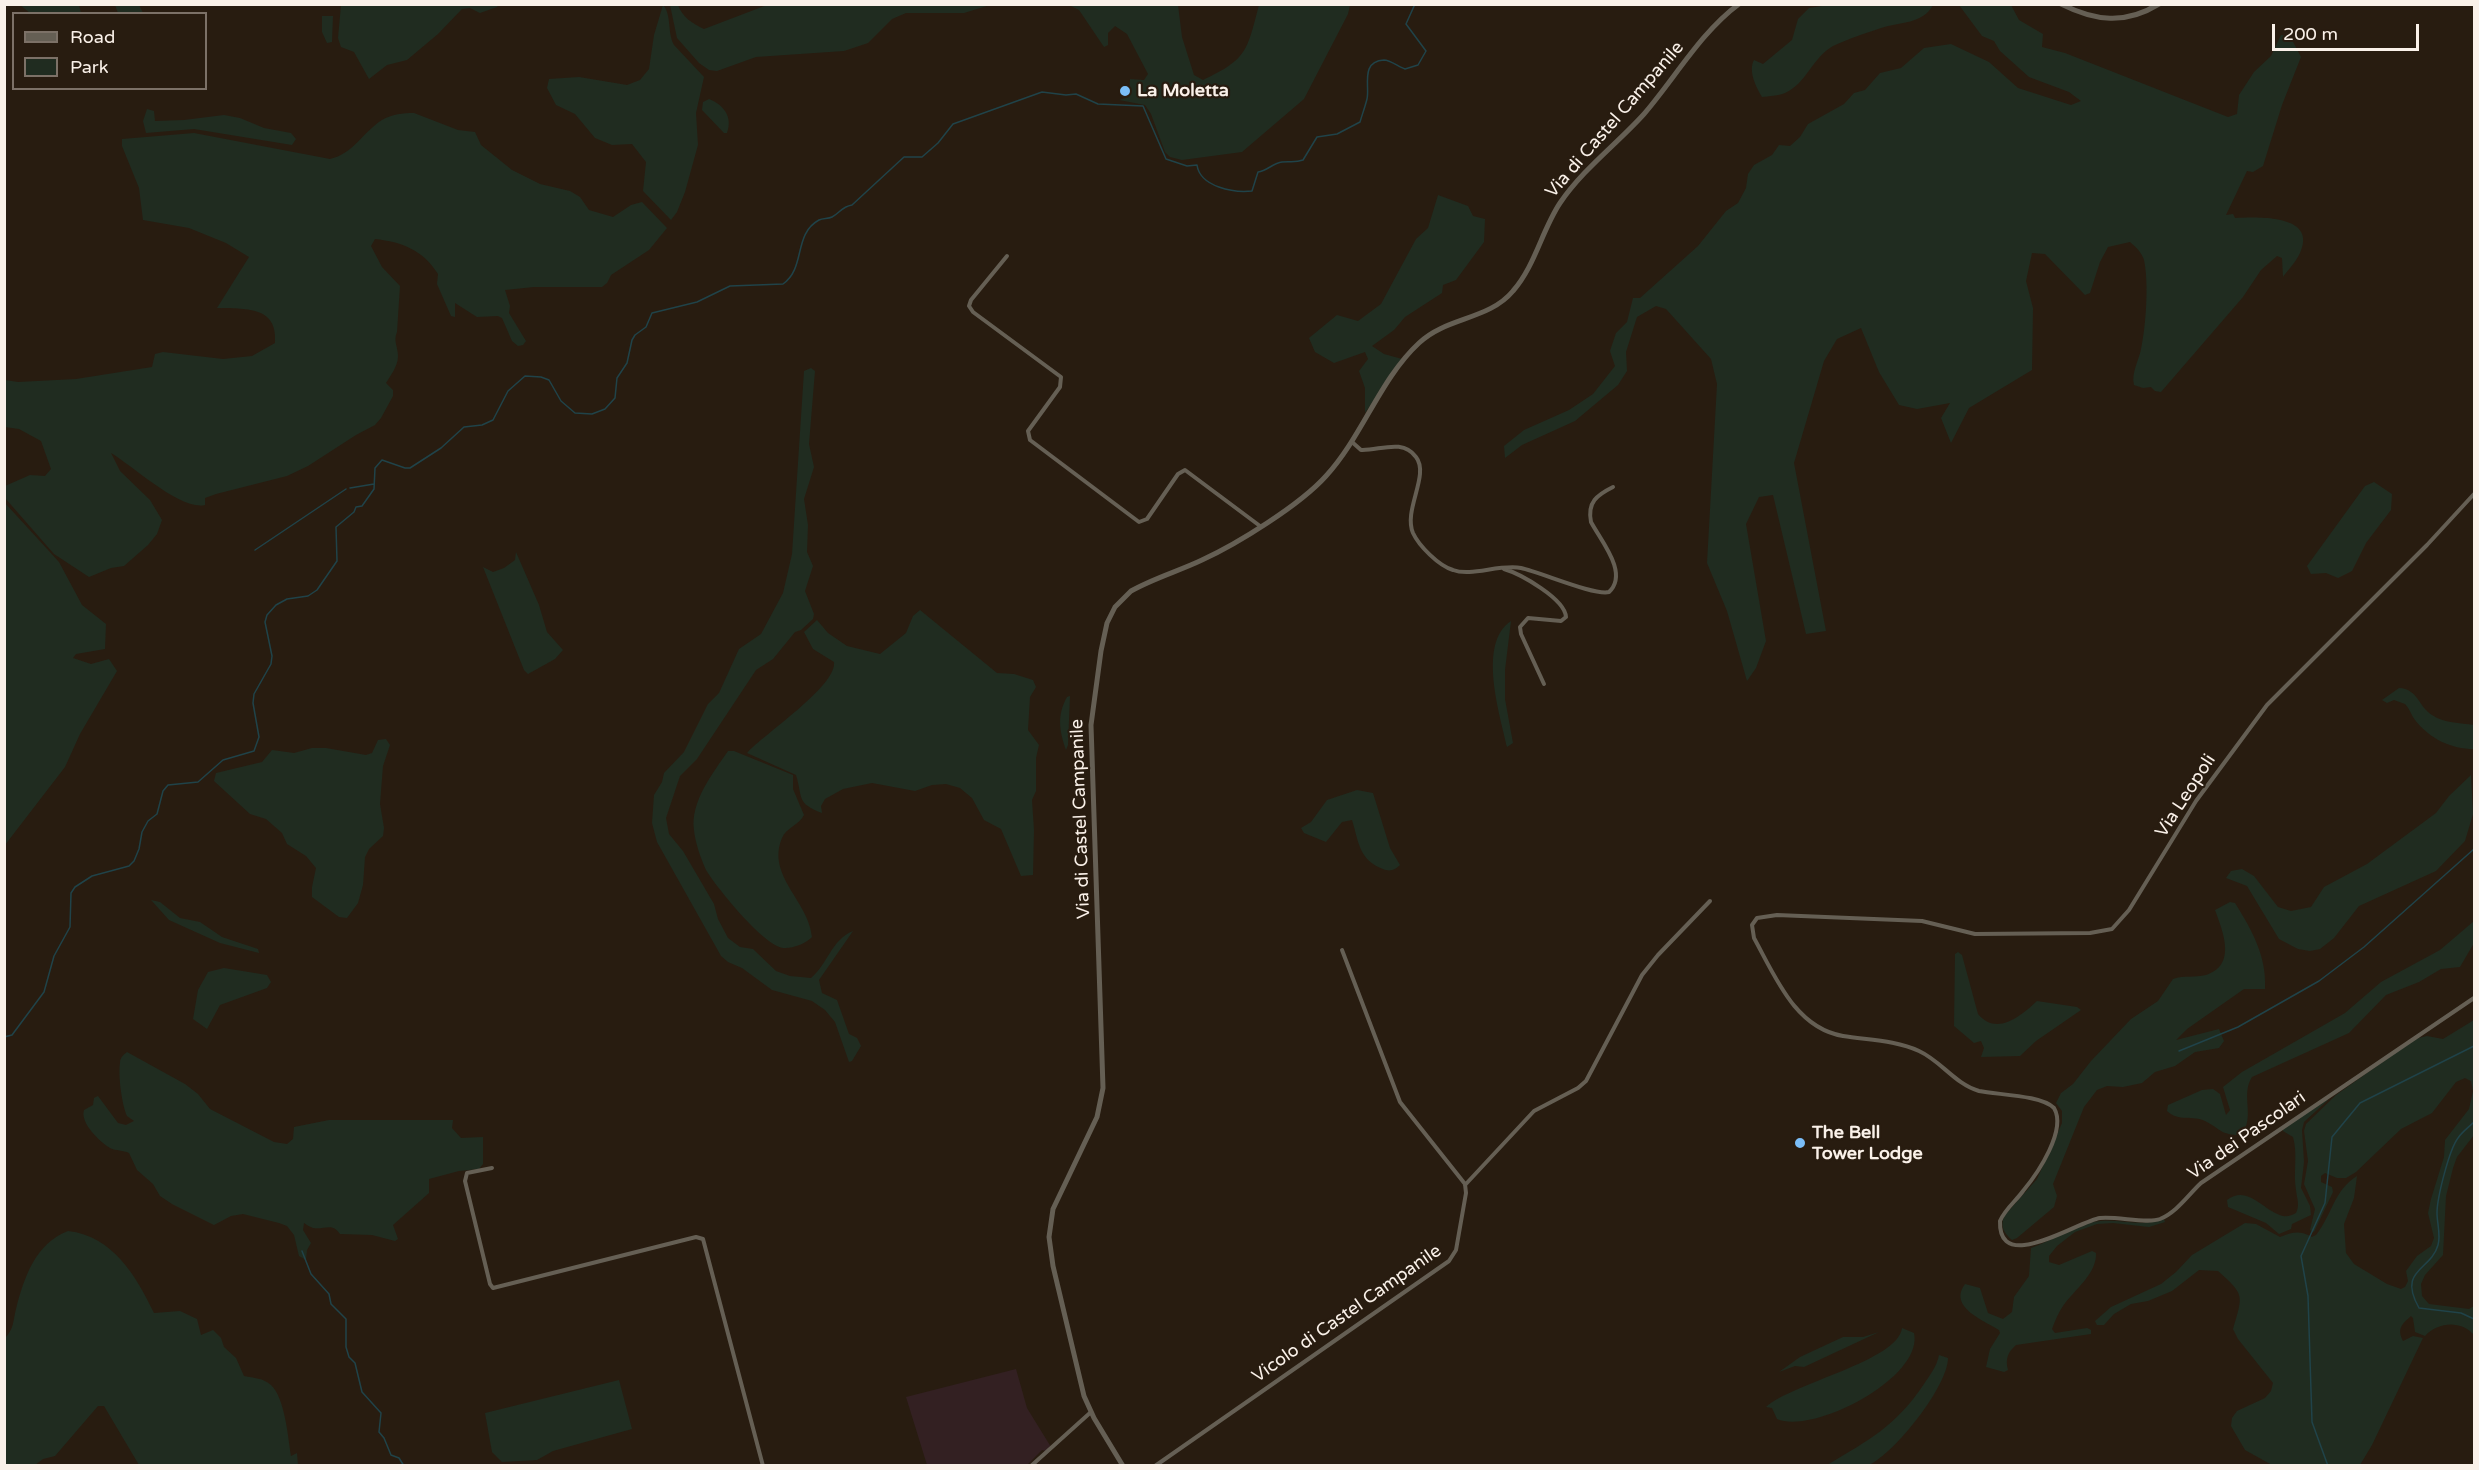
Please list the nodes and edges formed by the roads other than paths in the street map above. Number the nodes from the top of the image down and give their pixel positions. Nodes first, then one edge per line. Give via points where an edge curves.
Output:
1 (1739, 4) edge
2 (2061, 4) edge
3 (2159, 4) edge
4 (1007, 256) dead end
5 (1351, 441) junction
6 (1613, 487) dead end
7 (2475, 494) edge
8 (1260, 526) junction
9 (1498, 567) junction
10 (1545, 684) dead end
11 (1710, 901) dead end
12 (1850, 917) joint
13 (1342, 950) dead end
14 (2475, 998) edge
15 (492, 1168) dead end
16 (1465, 1185) junction
17 (1090, 1412) junction
18 (763, 1466) edge
19 (1031, 1466) edge
20 (1123, 1466) edge
21 (1155, 1466) edge

1 - 5 street, Via di Castel Campanile via 1637,122 1567,193 1514,290 1491,309 1440,329 1419,343
2 - 3 street via 2084,15 2110,20 2138,15
4 - 8 street via 969,306 1061,377 1060,387 1028,431 1030,440 1139,522 1147,519 1178,474 1185,470
5 - 8 street, Via di Castel Campanile via 1316,486
5 - 9 street via 1360,450 1398,447 1416,456 1421,471 1412,508 1412,529 1419,542 1442,564 1461,572
6 - 9 street via 1594,498 1590,515 1616,569 1616,580 1609,592 1597,592 1529,570
7 - 12 street, Via Leopoli via 2267,705 2196,801 2129,910 2112,929 2090,933 1975,934 1922,921
8 - 17 street, Via di Castel Campanile via 1219,552 1129,592 1112,612 1103,639 1091,747 1104,1088 1097,1117 1053,1209 1049,1231 1052,1260
9 - 10 street via 1531,582 1565,612 1561,621 1528,618 1520,627
11 - 16 street via 1647,968 1584,1083 1534,1112
12 - 14 street, Via dei Pascolari via 1762,916 1755,920 1752,933 1789,999 1820,1028 1907,1047 1926,1055 1970,1088 2043,1101 2054,1107 2059,1120 2056,1135 2034,1177 2000,1221 2001,1232 2007,1239 2025,1246 2097,1219 2161,1219 2201,1183
13 - 16 street via 1402,1105
15 - 18 street via 467,1173 465,1181 493,1288 696,1237 703,1239
16 - 21 street, Vicolo di Castel Campanile via 1456,1250 1451,1258
17 - 19 street
17 - 20 street, Via di Castel Campanile

